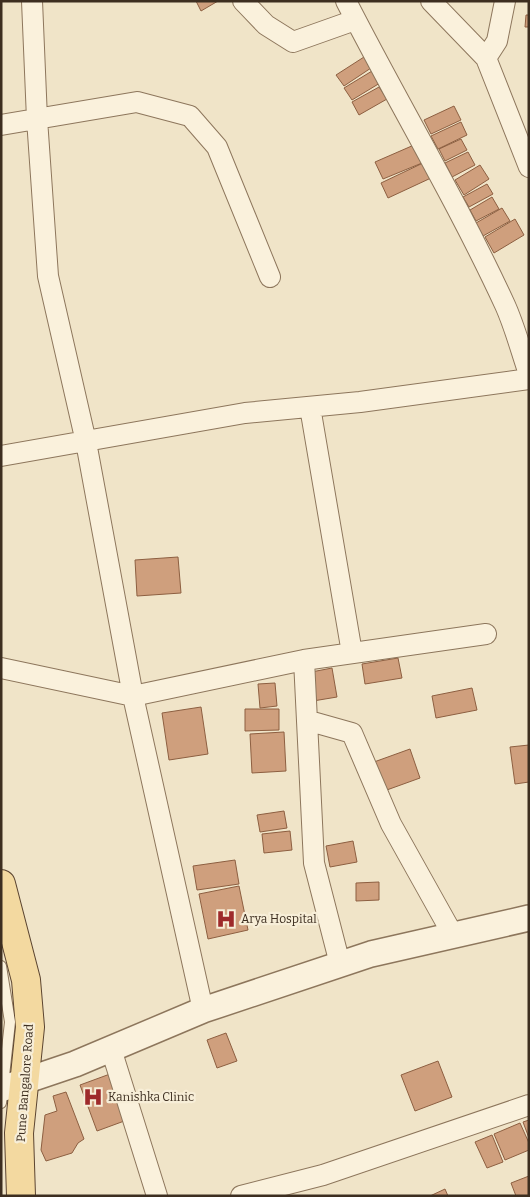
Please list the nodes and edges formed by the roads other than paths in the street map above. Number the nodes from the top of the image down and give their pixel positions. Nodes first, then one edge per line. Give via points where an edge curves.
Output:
1 (32, 1) edge
2 (346, 1) edge
3 (431, 1) edge
4 (505, 1) edge
5 (244, 2) edge
6 (355, 20) junction
7 (486, 58) junction
8 (37, 119) junction
9 (1, 125) edge
10 (529, 167) edge
11 (270, 277) dead end
12 (529, 374) edge
13 (529, 379) edge
14 (310, 407) junction
15 (86, 442) junction
16 (1, 456) edge
17 (486, 634) dead end
18 (352, 653) junction
19 (304, 660) junction
20 (1, 668) edge
21 (133, 696) junction
22 (313, 722) dead end
23 (1, 884) edge
24 (529, 918) edge
25 (453, 935) junction
26 (340, 964) junction
27 (1, 966) edge
28 (202, 1010) junction
29 (110, 1049) junction
30 (8, 1090) edge
31 (529, 1105) edge
32 (21, 1196) edge
33 (157, 1196) edge
34 (241, 1196) edge

1 - 8 street
2 - 6 street
3 - 7 street
4 - 7 street via 497,41
5 - 6 street via 266,25 293,42
6 - 12 street via 434,162 506,307
7 - 10 street
8 - 9 street
8 - 11 street via 136,102 190,116 217,147
8 - 15 street via 48,276
13 - 14 street
14 - 15 street via 245,413
14 - 18 street
15 - 16 street
15 - 21 street
17 - 18 street
18 - 19 street
19 - 21 street
19 - 26 street via 314,863
20 - 21 street
21 - 28 street
22 - 25 street via 352,733 391,824
23 - 30 main road, Pune Bangalore Road via 26,980 30,1027
24 - 25 street
25 - 26 street
26 - 28 street
27 - 30 lane via 10,1022
28 - 29 street
29 - 30 street
29 - 33 street
30 - 32 main road, Pune Bangalore Road via 19,1133
31 - 34 street via 323,1175

